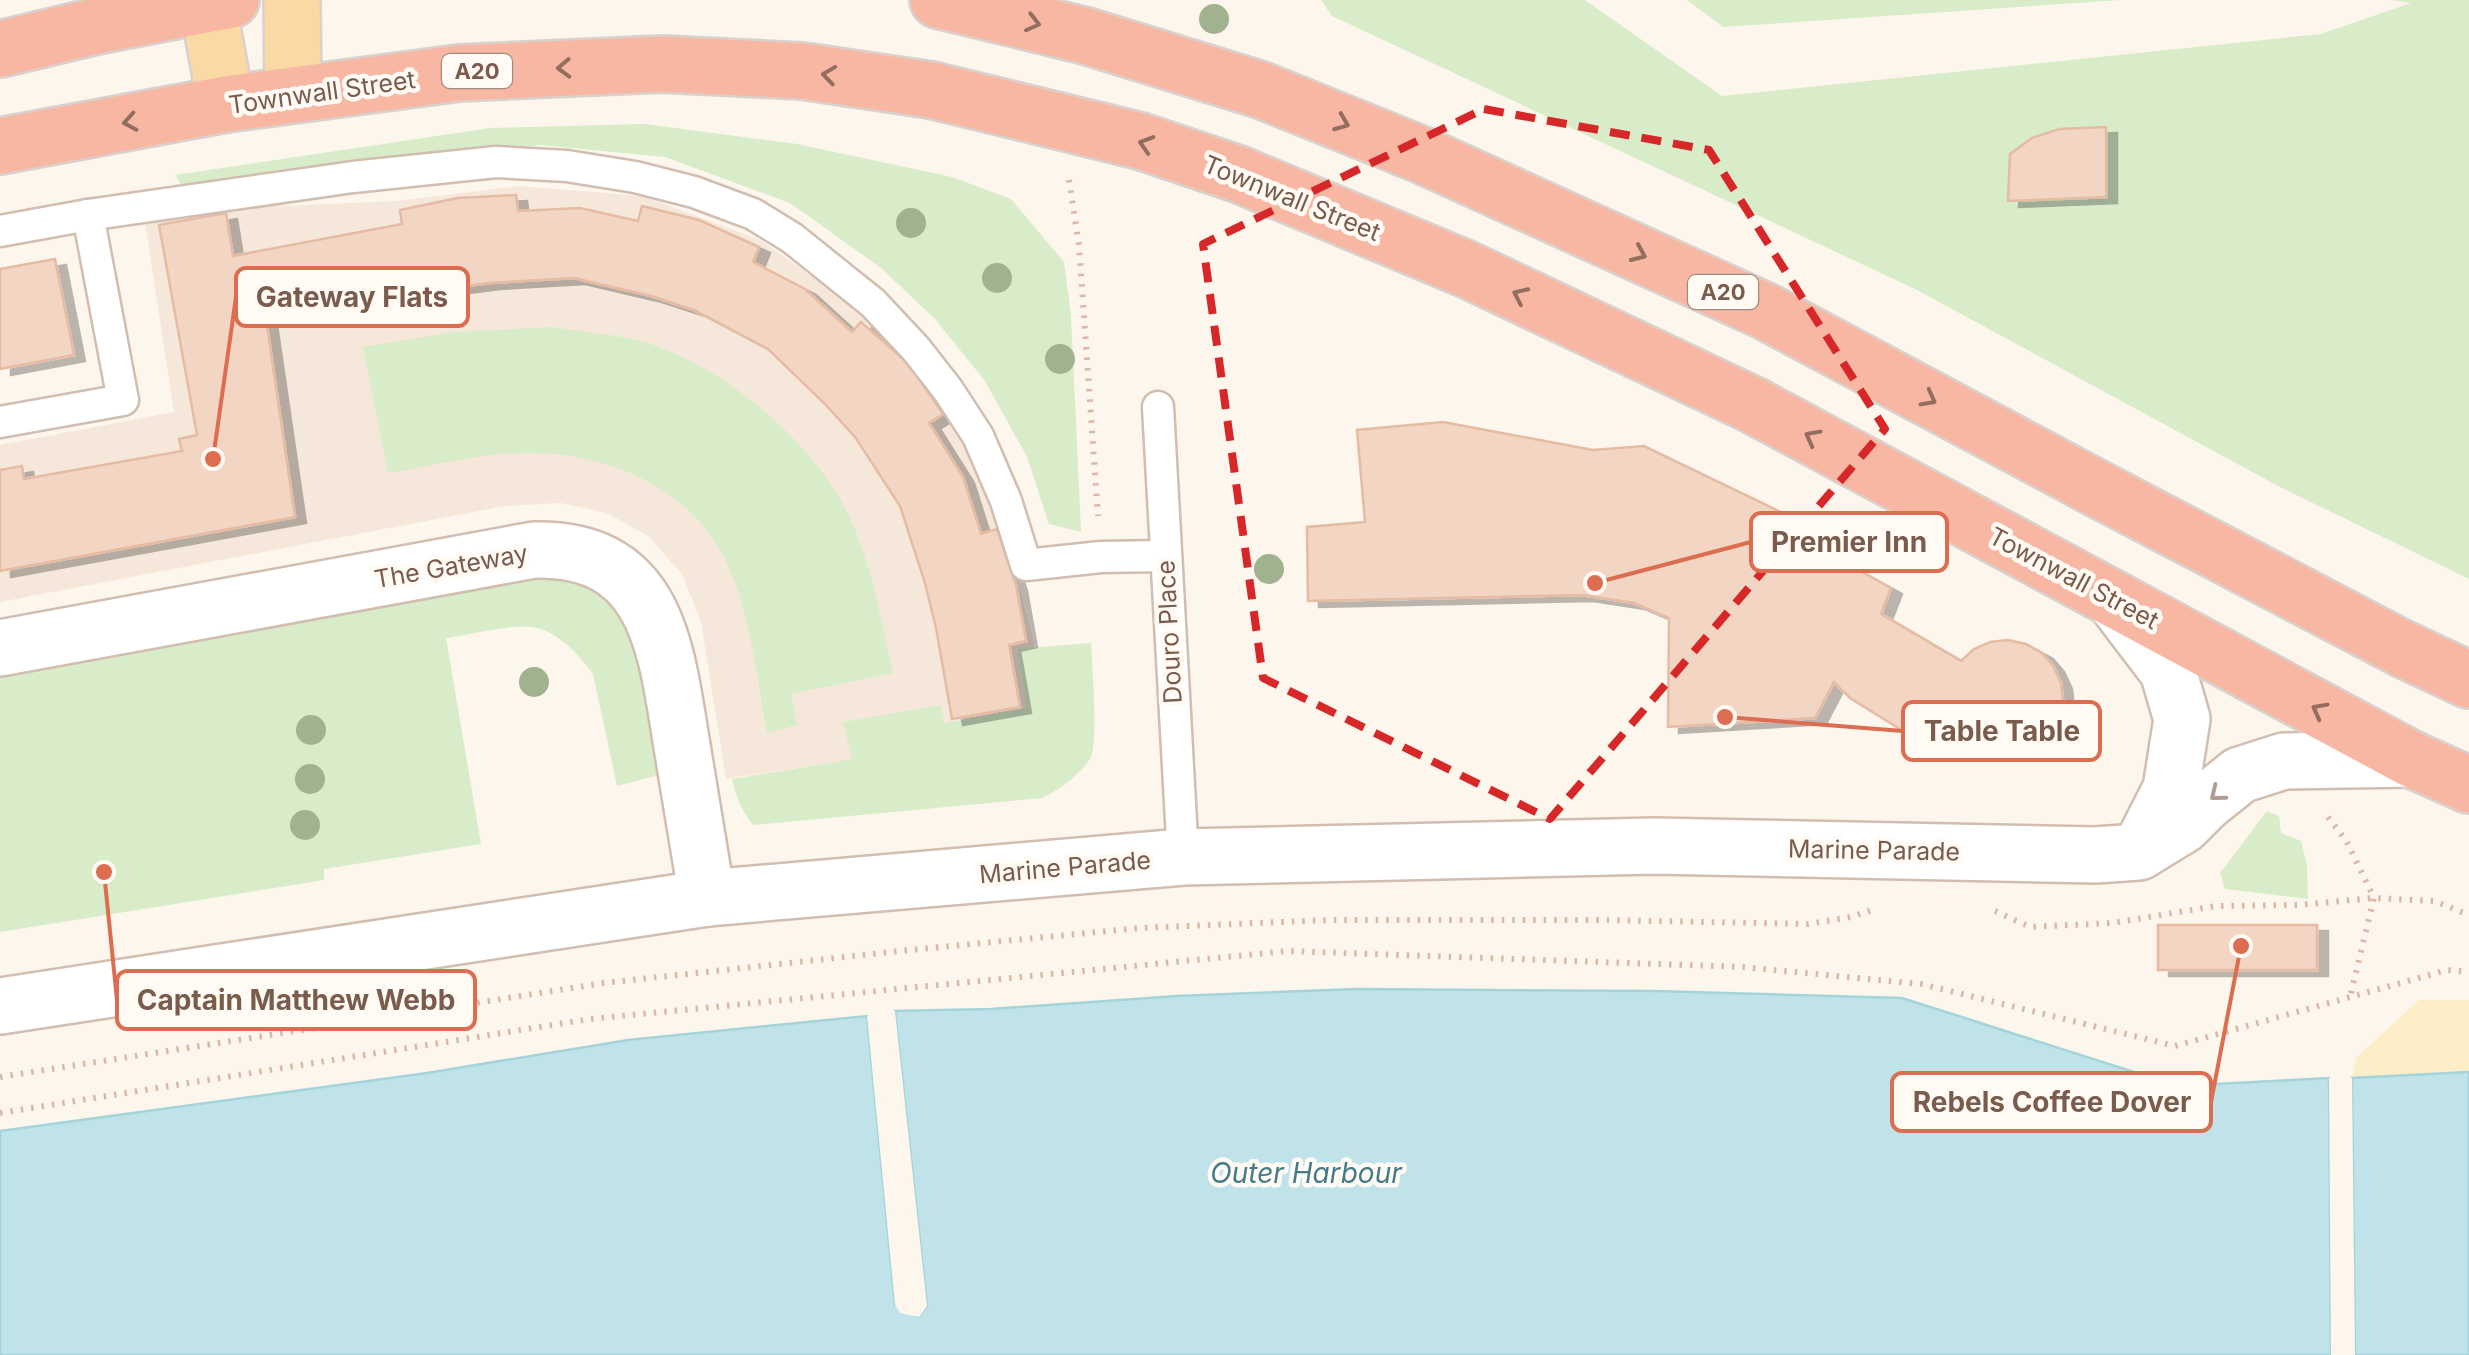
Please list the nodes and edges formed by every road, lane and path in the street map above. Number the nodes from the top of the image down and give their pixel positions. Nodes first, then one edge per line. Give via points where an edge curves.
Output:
1 (292, 0) edge
2 (947, 1) edge
3 (215, 2) edge
4 (0, 48) edge
5 (293, 95) junction
6 (226, 104) junction
7 (1060, 121) junction
8 (0, 146) edge
9 (88, 215) junction
10 (0, 231) edge
11 (1158, 407) dead end
12 (0, 422) edge
13 (1165, 556) junction
14 (1101, 557) junction
15 (2114, 600) junction
16 (0, 648) edge
17 (2469, 680) edge
18 (2411, 759) junction
19 (2284, 761) junction
20 (2469, 785) edge
21 (2138, 852) junction
22 (1183, 857) junction
23 (707, 898) junction
24 (2374, 898) junction
25 (1880, 907) dead end
26 (1991, 909) dead end
27 (2469, 915) edge
28 (2469, 972) edge
29 (2350, 997) junction
30 (0, 1006) edge
31 (0, 1077) edge
32 (0, 1113) edge

1 - 5 main road
2 -> 17 highway, A20 via 1261,90 1422,155 1765,311
3 - 4 highway
3 - 6 main road
5 - 6 highway, Townwall Street / A20
7 -> 5 highway, Townwall Street / A20 via 931,90 802,70 662,64 460,73
6 -> 8 highway, Townwall Street / A20
7 - 14 path via 1080,245
15 -> 7 highway, Townwall Street / A20 via 1753,405 1466,270 1238,174
9 - 10 lane
9 - 12 lane via 123,400
9 - 14 lane via 496,162 568,166 694,192 753,214 792,238 916,349 978,436 1026,565
11 - 13 lane, Douro Place
13 - 14 lane
13 - 22 lane, Douro Place
18 -> 15 highway, Townwall Street / A20
15 - 21 street via 2168,671 2182,719 2172,789
16 - 23 street, The Gateway via 534,550 578,552 620,574 652,614 667,656
18 - 19 street, Marine Parade
18 - 20 highway, Townwall Street / A20
19 -> 21 street, Marine Parade via 2240,775 2183,825
19 - 24 path via 2347,842
21 - 22 street, Marine Parade via 1654,846
22 - 23 street, Marine Parade
23 - 30 street, Marine Parade
24 - 26 path via 2216,906 2030,927
24 - 27 path via 2434,901
24 - 29 path
25 - 31 path via 1808,924 1329,920 1102,932 604,984
28 - 29 path via 2447,970
29 - 32 path via 2176,1046 1921,984 1743,967 1287,951 590,1018

